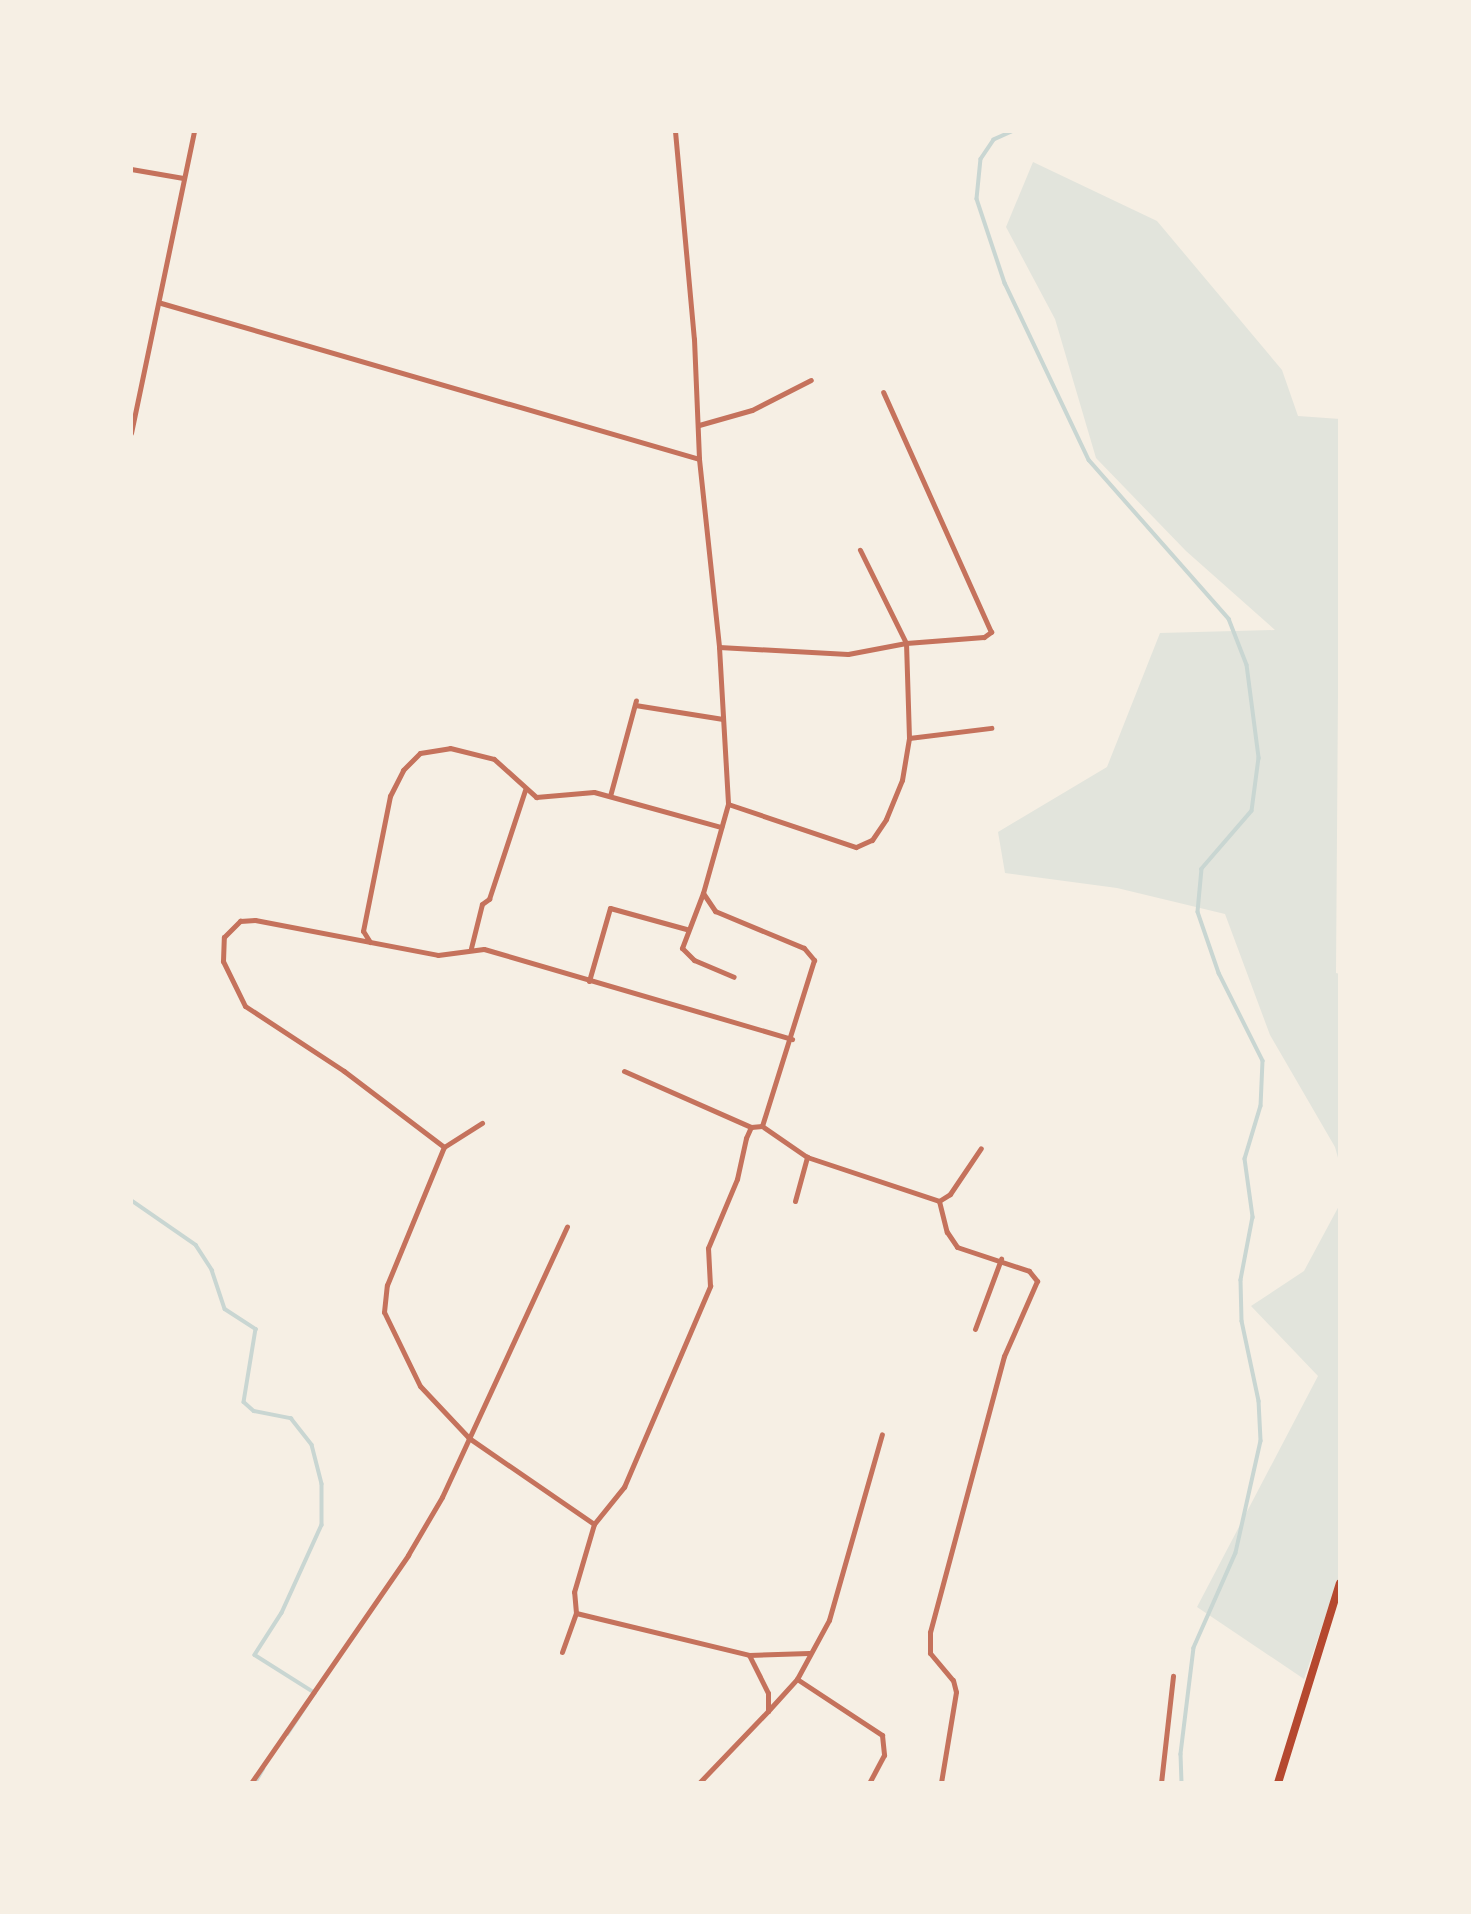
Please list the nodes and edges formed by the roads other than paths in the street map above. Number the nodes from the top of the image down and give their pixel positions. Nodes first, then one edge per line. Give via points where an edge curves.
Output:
1 (194, 131) edge
2 (675, 131) edge
3 (131, 169) edge
4 (183, 178) junction
5 (161, 303) junction
6 (811, 380) dead end
7 (883, 392) dead end
8 (699, 425) junction
9 (131, 433) edge
10 (699, 458) junction
11 (860, 550) dead end
12 (906, 643) junction
13 (719, 647) junction
14 (723, 719) junction
15 (991, 728) dead end
16 (909, 738) junction
17 (525, 790) junction
18 (610, 796) junction
19 (728, 804) junction
20 (721, 827) junction
21 (702, 893) junction
22 (687, 929) junction
23 (370, 942) junction
24 (471, 948) junction
25 (734, 977) dead end
26 (589, 981) junction
27 (792, 1040) junction
28 (624, 1071) dead end
29 (482, 1123) dead end
30 (762, 1126) junction
31 (751, 1128) junction
32 (444, 1147) junction
33 (981, 1148) dead end
34 (807, 1157) junction
35 (795, 1201) dead end
36 (939, 1201) junction
37 (567, 1227) dead end
38 (1001, 1259) junction
39 (975, 1329) dead end
40 (882, 1434) dead end
41 (469, 1438) junction
42 (594, 1524) junction
43 (1340, 1583) edge
44 (576, 1613) junction
45 (562, 1652) dead end
46 (809, 1653) junction
47 (750, 1655) junction
48 (1173, 1676) dead end
49 (797, 1679) junction
50 (768, 1712) junction
51 (251, 1783) edge
52 (699, 1783) edge
53 (869, 1783) edge
54 (941, 1783) edge
55 (1161, 1783) edge
56 (1278, 1783) edge

1 - 4 street
2 - 8 street
3 - 4 street
4 - 5 street
5 - 9 street
5 - 10 street
6 - 8 street via 752,410
7 - 12 street via 992,628 984,637
8 - 10 street
10 - 13 street
11 - 12 street
12 - 13 street via 848,654
12 - 16 street
13 - 14 street
14 - 18 street via 635,702
14 - 19 street
15 - 16 street
16 - 19 street via 902,780 886,819 864,847
17 - 18 street via 537,797 588,792
17 - 23 street via 494,759 450,748 420,753 403,770 390,796 363,931
17 - 24 street via 489,899 482,904
18 - 20 street
19 - 20 street
20 - 21 street
21 - 22 street
21 - 27 street via 715,911 813,955 812,977
22 - 25 street via 681,948 688,956
22 - 26 street via 610,908
23 - 24 street via 438,955
23 - 32 street via 240,921 224,937 223,961 245,1006 344,1071
24 - 26 street
26 - 27 street via 675,1002
27 - 30 street via 761,1118
28 - 31 street
29 - 32 street
30 - 31 street
30 - 34 street
31 - 42 street via 737,1164 737,1179 708,1248 710,1286 624,1487
32 - 41 street via 387,1285 384,1308 391,1333 420,1386
33 - 36 street via 950,1194
34 - 35 street
34 - 36 street
36 - 38 street via 947,1232 957,1247
37 - 41 street
38 - 39 street
38 - 54 street via 1029,1271 1037,1281 1004,1356 930,1632 930,1653 953,1680 956,1692
40 - 46 street via 846,1573 830,1620
41 - 42 street
41 - 51 street via 408,1555
42 - 44 street via 573,1592
43 - 56 main road
44 - 45 street
44 - 47 street
46 - 47 street
46 - 49 street
47 - 50 street via 768,1693
48 - 55 street
49 - 50 street
49 - 53 street via 882,1735 884,1755
50 - 52 street

